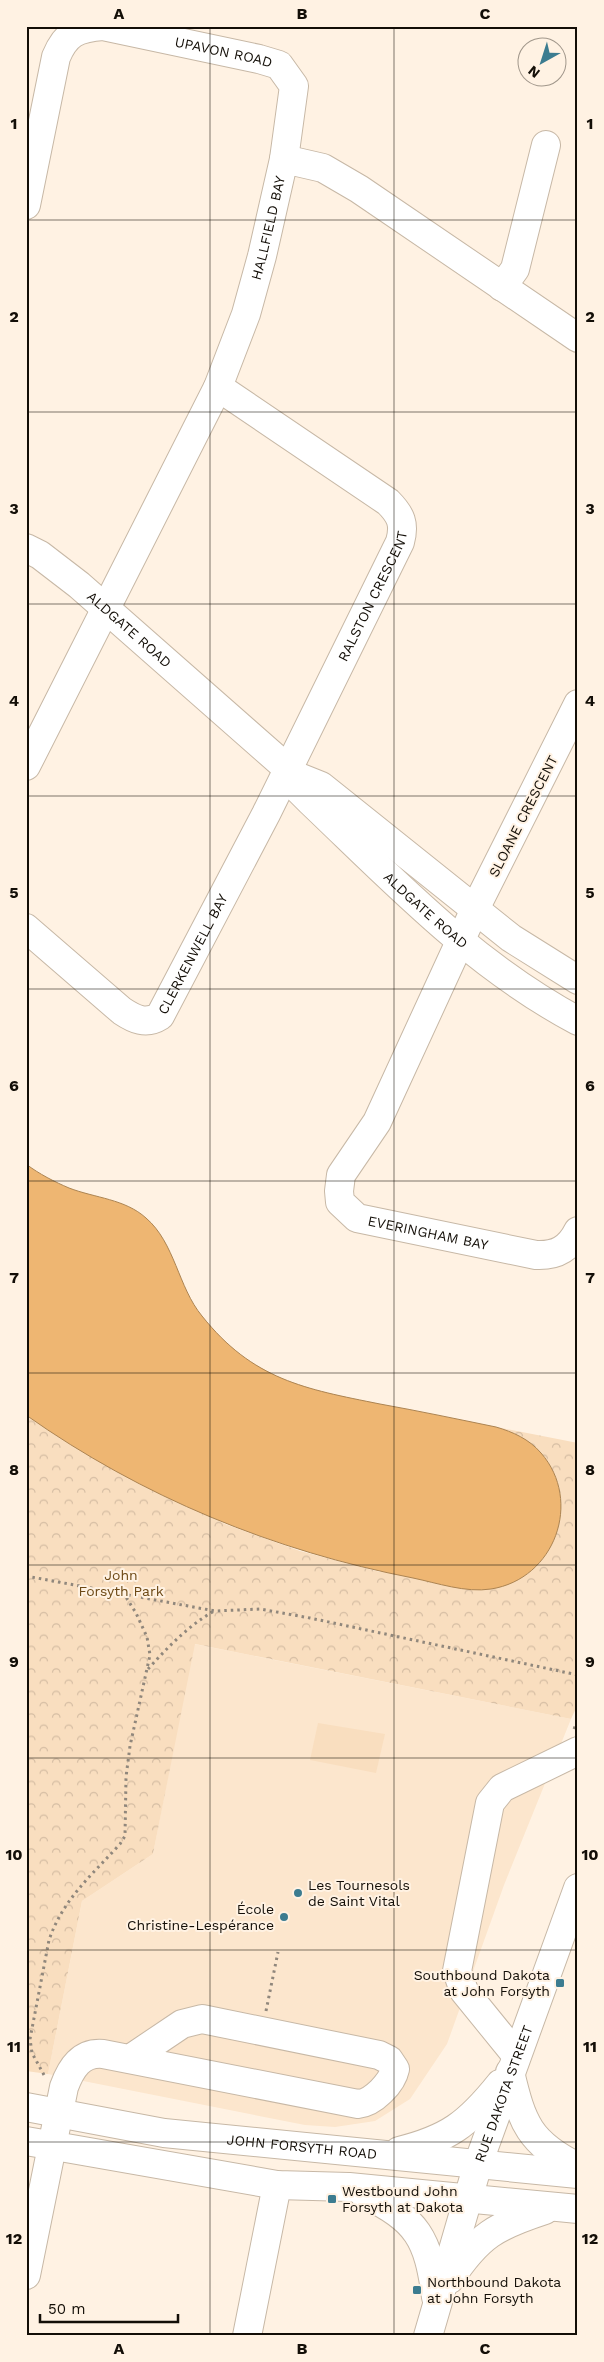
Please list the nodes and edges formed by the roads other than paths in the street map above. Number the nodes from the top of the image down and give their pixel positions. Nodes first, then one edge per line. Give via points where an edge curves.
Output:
1 (546, 145) dead end
2 (284, 158) junction
3 (26, 205) edge
4 (502, 287) junction
5 (578, 338) edge
6 (218, 387) junction
7 (26, 548) edge
8 (106, 609) junction
9 (578, 704) edge
10 (26, 766) edge
11 (292, 773) junction
12 (467, 926) junction
13 (26, 928) edge
14 (578, 980) edge
15 (578, 1021) edge
16 (578, 1231) edge
17 (578, 1750) edge
18 (578, 1888) edge
19 (130, 2059) junction
20 (513, 2063) junction
21 (26, 2108) edge
22 (59, 2114) junction
23 (39, 2144) edge
24 (381, 2155) junction
25 (478, 2164) junction
26 (578, 2167) edge
27 (578, 2174) edge
28 (277, 2185) junction
29 (349, 2187) junction
30 (467, 2198) junction
31 (566, 2208) edge
32 (26, 2275) edge
33 (437, 2302) junction
34 (247, 2336) edge
35 (428, 2336) edge

1 - 4 street via 515,270
2 - 3 street, UPAVON ROAD via 294,86 278,65 103,26 84,28 64,40 56,57
2 - 4 street, HALLFIELD BAY via 324,168
2 - 6 street, HALLFIELD BAY via 246,314
4 - 5 street, HALLFIELD BAY
6 - 8 street, HALLFIELD BAY
6 - 11 street, RALSTON CRESCENT via 388,502 399,513 404,527 400,542
7 - 8 street, ALDGATE ROAD via 40,555
8 - 10 street
8 - 11 street, ALDGATE ROAD
9 - 12 street, SLOANE CRESCENT
11 - 12 street, ALDGATE ROAD via 321,786
11 - 12 street, ALDGATE ROAD via 299,790 310,801
11 - 13 street, CLERKENWELL BAY via 165,1009 153,1020 135,1019 122,1011
12 - 14 street, ALDGATE ROAD via 511,938
12 - 15 street, ALDGATE ROAD via 522,989
12 - 16 street, EVERINGHAM BAY via 377,1122 341,1175 340,1202 357,1218 536,1255 548,1256 559,1252 568,1246
17 - 20 street via 502,1788 487,1813 457,1971 464,1991
18 - 20 street, RUE DAKOTA STREET
19 - 19 street via 358,2104 373,2099 394,2074 393,2064 380,2055 195,2019 182,2024
19 - 22 street via 97,2054 80,2060 68,2076
20 - 24 street via 477,2112 453,2132 430,2142
20 - 25 street, RUE DAKOTA STREET
20 - 26 street via 523,2118 534,2138 549,2152
21 - 22 street, JOHN FORSYTH ROAD
22 - 23 street
22 - 24 street, JOHN FORSYTH ROAD via 164,2133
23 - 28 street
23 - 32 street
24 - 25 street, JOHN FORSYTH ROAD
25 - 27 street, JOHN FORSYTH ROAD
25 - 30 street, RUE DAKOTA STREET
28 - 29 street
28 - 34 street
29 - 30 street
29 - 33 street via 392,2207 410,2221 422,2238
30 - 31 street
30 - 33 street, RUE DAKOTA STREET
31 - 33 street via 511,2221 488,2234 466,2256
33 - 35 street, RUE DAKOTA STREET

